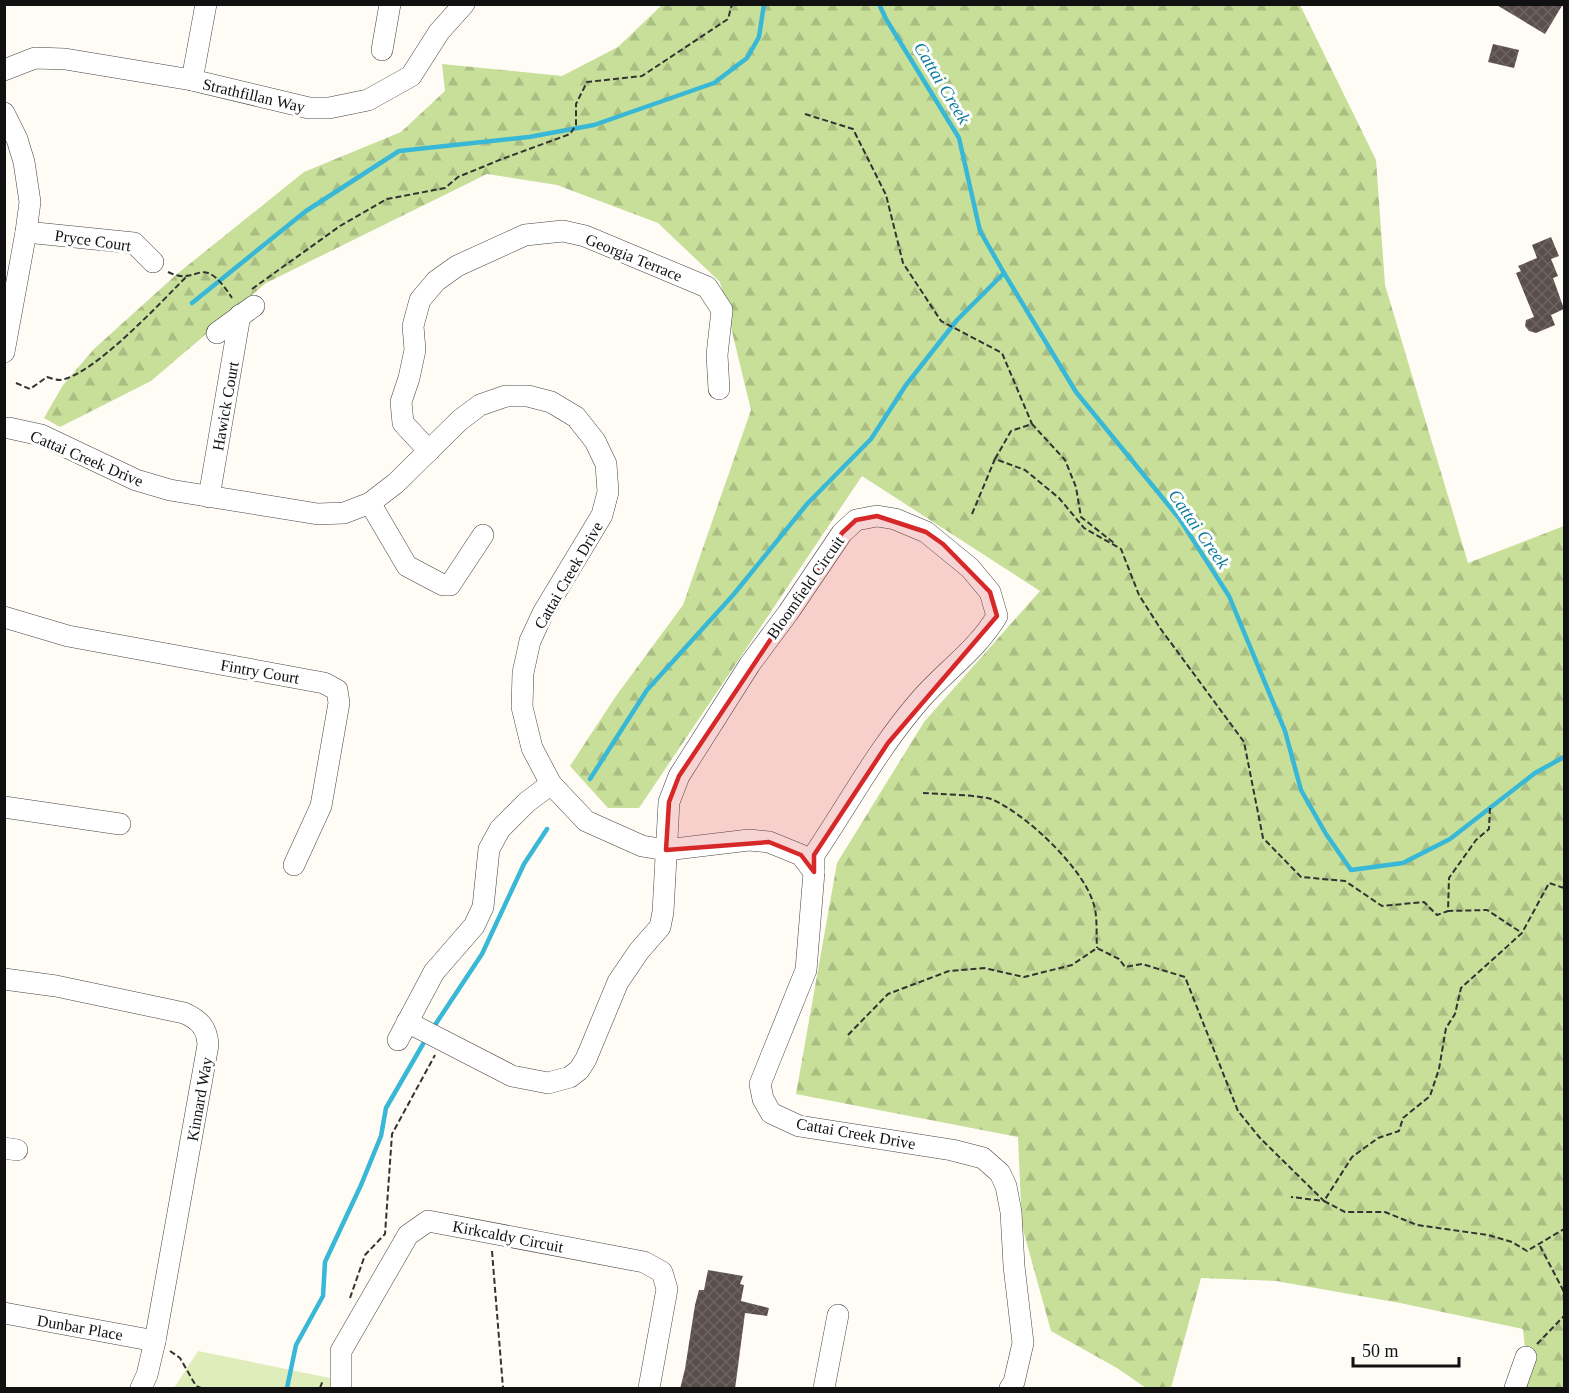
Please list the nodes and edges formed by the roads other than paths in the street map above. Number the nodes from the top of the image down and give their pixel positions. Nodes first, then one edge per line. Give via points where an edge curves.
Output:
1 (206, 4) edge
2 (390, 4) edge
3 (465, 4) edge
4 (382, 50) dead end
5 (4, 70) edge
6 (192, 80) junction
7 (4, 113) edge
8 (26, 232) junction
9 (153, 262) road end
10 (217, 333) dead end
11 (4, 352) edge
12 (719, 389) dead end
13 (6, 426) edge
14 (429, 451) junction
15 (209, 497) junction
16 (370, 503) junction
17 (483, 535) dead end
18 (4, 617) edge
19 (551, 784) junction
20 (4, 807) edge
21 (120, 824) dead end
22 (666, 850) junction
23 (294, 864) dead end
24 (814, 872) junction
25 (4, 979) edge
26 (4, 1314) edge
27 (838, 1316) dead end
28 (155, 1341) junction
29 (1526, 1357) road end
30 (332, 1384) edge
31 (141, 1389) edge
32 (649, 1389) edge
33 (824, 1389) edge
34 (1010, 1389) edge
35 (1515, 1389) edge

1 - 6 street
2 - 4 street
3 - 6 street, Strathfillan Way via 439,32 411,76 351,105 309,108
5 - 6 street, Strathfillan Way via 34,58 50,57
7 - 8 street via 17,139 28,182
8 - 9 street, Pryce Court via 134,243
8 - 11 street
10 - 15 street, Hawick Court via 249,303
12 - 14 street, Georgia Terrace via 717,355 722,310 707,287 585,236 563,231 525,235 457,266 436,281 420,300 413,326 415,350 401,402 403,423
13 - 15 street, Cattai Creek Drive via 41,435 136,480
14 - 16 street, Cattai Creek Drive
14 - 19 street, Cattai Creek Drive via 480,405 506,396 528,396 551,402 576,417 595,441 606,464 608,492 602,515 543,613 530,641 523,673 522,707 532,748
15 - 16 street, Cattai Creek Drive via 318,514 344,513
16 - 17 street via 407,566 443,585 450,585
18 - 23 street, Fintry Court via 68,636 324,683 337,690 339,703 321,806
19 - 22 street, Cattai Creek Drive via 586,821 642,846
19 - 22 street via 527,801 500,829 489,849 483,907 474,926 434,972 402,1031 442,1041 512,1076 548,1083 570,1077 589,1052 618,982 660,927
20 - 21 street
22 - 24 street, Cattai Creek Drive via 749,840 769,842 801,855
22 - 24 street, Bloomfield Circuit via 669,802 679,776 750,664 842,533 856,520 877,516 895,519 926,532 970,568 990,592 997,616 986,635 921,699 888,742 814,855
24 - 34 street, Cattai Creek Drive via 806,970 760,1084 764,1099 771,1113 800,1126 952,1150 983,1158 1000,1173 1011,1212 1023,1343
25 - 28 street, Kinnard Way via 184,1013 202,1024 207,1034
26 - 28 street, Dunbar Place
27 - 33 street
28 - 31 street
29 - 35 street
30 - 32 street, Kirkcaldy Circuit via 341,1351 408,1235 428,1221 644,1262 662,1272 667,1289

